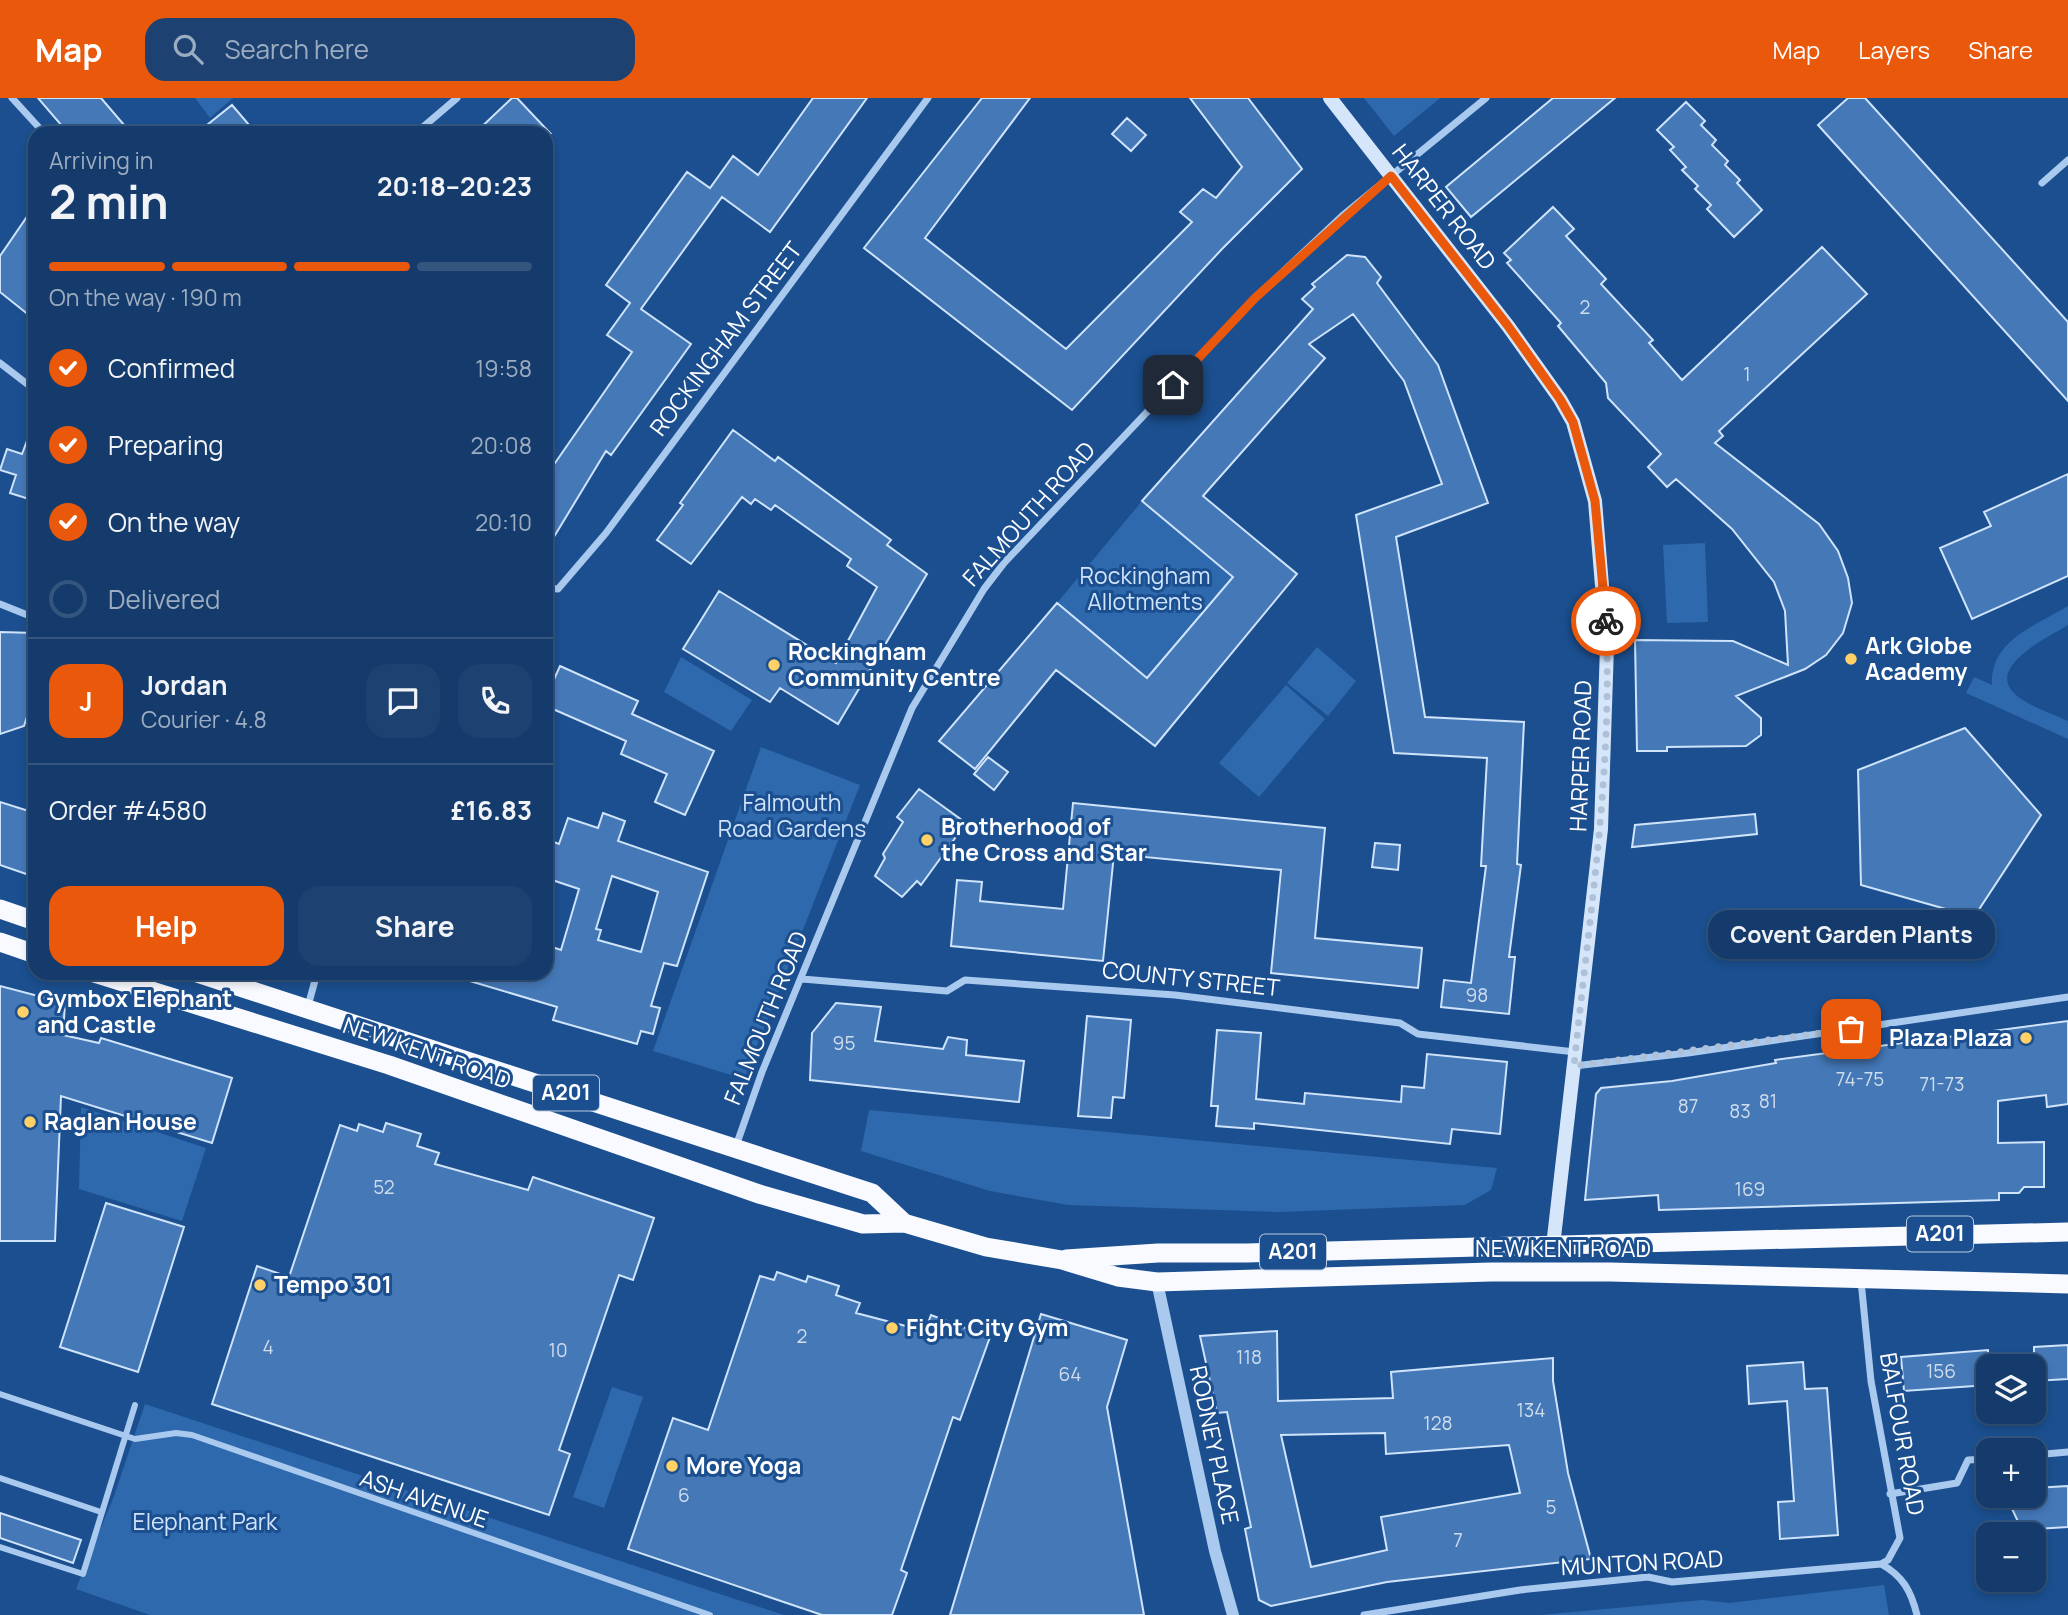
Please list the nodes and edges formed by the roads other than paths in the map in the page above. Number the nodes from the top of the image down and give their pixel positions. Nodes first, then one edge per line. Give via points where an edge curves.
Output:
1 (12, 98) edge
2 (457, 98) edge
3 (928, 98) edge
4 (1330, 98) edge
5 (1486, 98) edge
6 (38, 126) edge
7 (423, 126) edge
8 (2068, 160) edge
9 (1391, 176) junction
10 (2042, 183) dead end
11 (0, 363) edge
12 (28, 385) edge
13 (553, 589) edge
14 (0, 604) edge
15 (28, 615) edge
16 (0, 909) edge
17 (28, 919) edge
18 (0, 942) edge
19 (28, 952) edge
20 (802, 979) junction
21 (116, 980) edge
22 (219, 980) edge
23 (315, 980) edge
24 (2068, 997) edge
25 (308, 1008) junction
26 (1575, 1059) junction
27 (734, 1150) junction
28 (904, 1223) junction
29 (2068, 1232) edge
30 (1553, 1246) junction
31 (1062, 1260) junction
32 (1861, 1279) junction
33 (1157, 1282) junction
34 (2068, 1283) edge
35 (0, 1394) edge
36 (135, 1405) dead end
37 (125, 1436) junction
38 (2068, 1451) edge
39 (2046, 1454) edge
40 (1976, 1459) edge
41 (0, 1478) edge
42 (1890, 1494) junction
43 (101, 1512) junction
44 (0, 1547) edge
45 (1881, 1564) junction
46 (710, 1615) edge
47 (1233, 1615) edge
48 (1364, 1615) edge
49 (1917, 1615) edge

1 - 6 street
2 - 7 street
3 - 13 street, ROCKINGHAM STREET via 606,533 558,589
4 - 9 main road, HARPER ROAD
5 - 9 street, FALMOUTH ROAD
8 - 10 street
9 - 20 street, FALMOUTH ROAD via 1255,298 984,589 912,708
9 - 26 main road, HARPER ROAD via 1560,399 1573,422 1595,501 1604,587 1606,729 1599,858
11 - 12 street
14 - 15 street
16 - 17 highway
18 - 19 highway
20 - 26 street, COUNTY STREET via 947,991 965,981 1175,995 1400,1023 1418,1034
20 - 27 street, FALMOUTH ROAD
21 - 28 highway, NEW KENT ROAD / A201 via 389,1065 759,1194 863,1224
22 - 25 highway, NEW KENT ROAD / A201
23 - 25 street
24 - 26 street, COUNTY STREET via 1688,1053
25 - 27 highway, NEW KENT ROAD / A201
26 - 30 main road, HARPER ROAD
27 - 28 highway, NEW KENT ROAD / A201 via 872,1192
28 - 31 highway, NEW KENT ROAD / A201 via 986,1247
29 - 30 highway, NEW KENT ROAD / A201
30 - 31 highway, NEW KENT ROAD / A201 via 1158,1252
31 - 33 highway, NEW KENT ROAD / A201 via 1118,1277
32 - 33 highway, NEW KENT ROAD / A201 via 1492,1272
32 - 34 highway, NEW KENT ROAD / A201
32 - 42 street, BALFOUR ROAD via 1871,1381
33 - 47 street, RODNEY PLACE
35 - 37 street, ASH AVENUE
36 - 37 street
37 - 43 street
37 - 46 street, ASH AVENUE via 192,1435
38 - 39 street
40 - 42 street via 1968,1460 1958,1483
41 - 43 street
42 - 45 street, BALFOUR ROAD via 1900,1538
43 - 44 street via 83,1574
45 - 48 street, MUNTON ROAD via 1672,1582 1648,1577 1509,1592
45 - 49 street via 1897,1573 1912,1593

